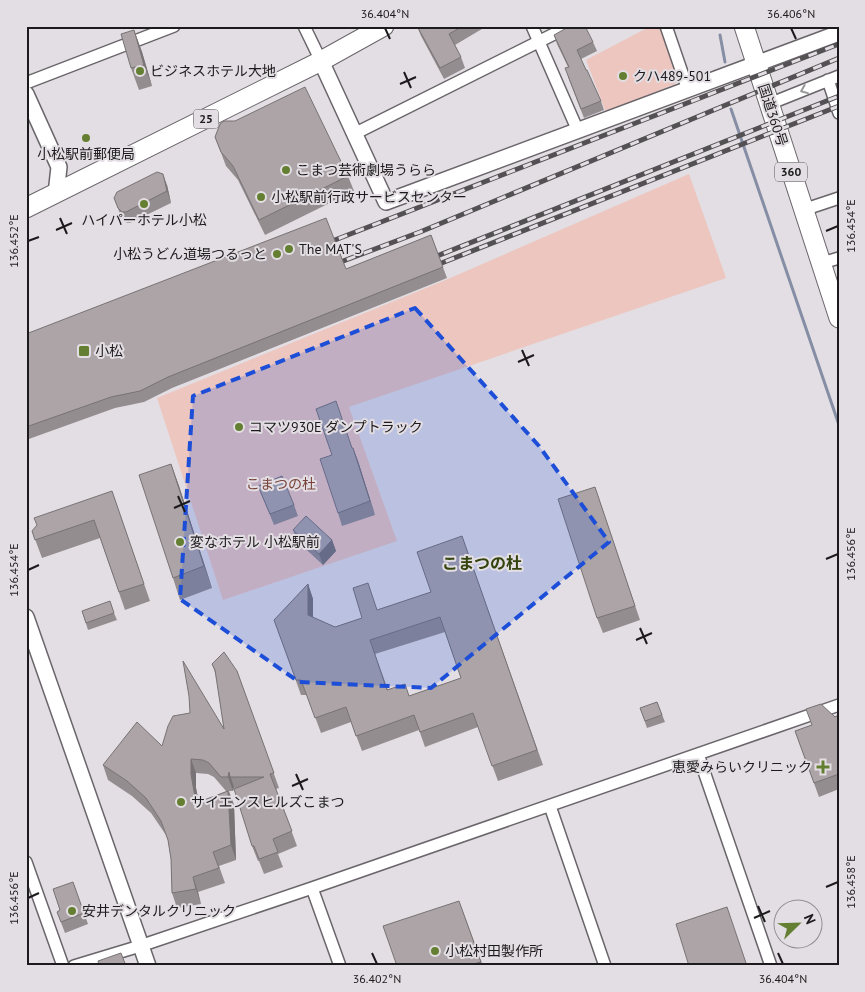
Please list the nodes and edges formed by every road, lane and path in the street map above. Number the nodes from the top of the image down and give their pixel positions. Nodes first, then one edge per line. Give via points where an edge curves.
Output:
1 (174, 26) edge
2 (304, 26) edge
3 (384, 26) edge
4 (532, 26) edge
5 (570, 26) edge
6 (666, 26) edge
7 (744, 26) edge
8 (839, 33) edge
9 (539, 43) junction
10 (321, 61) junction
11 (756, 65) junction
12 (833, 78) edge
13 (26, 82) edge
14 (688, 90) junction
15 (26, 94) edge
16 (769, 104) junction
17 (839, 113) edge
18 (578, 131) junction
19 (354, 134) junction
20 (56, 194) junction
21 (839, 198) edge
22 (26, 208) edge
23 (803, 210) junction
24 (830, 260) edge
25 (839, 318) edge
26 (26, 617) edge
27 (839, 705) edge
28 (698, 754) junction
29 (550, 806) junction
30 (26, 862) edge
31 (312, 888) junction
32 (140, 946) junction
33 (63, 966) edge
34 (74, 966) edge
35 (148, 966) edge
36 (340, 966) edge
37 (605, 966) edge
38 (770, 966) edge

1 - 13 street
2 - 10 street
3 - 10 main road, 25
4 - 9 street
5 - 9 street
6 - 14 street
7 - 11 main road, 国道360号 / 360
8 - 11 street
9 - 18 street
9 - 19 street
10 - 19 street
10 - 20 main road, 25
11 - 14 street
11 - 16 main road, 国道360号 / 360
12 -> 16 street
12 - 17 street
14 - 18 street
15 - 20 street via 59,167
16 - 23 main road, 国道360号 / 360
18 - 19 street via 386,202
20 - 22 main road, 25
21 - 23 street
23 - 24 main road, 国道360号 / 360
24 - 25 main road, 国道360号 / 360
26 - 32 street
27 - 28 street
28 - 29 street
28 - 38 street
29 - 31 street
29 - 37 street
30 - 33 street
31 - 32 street
31 - 36 street
32 - 34 street
32 - 35 street

